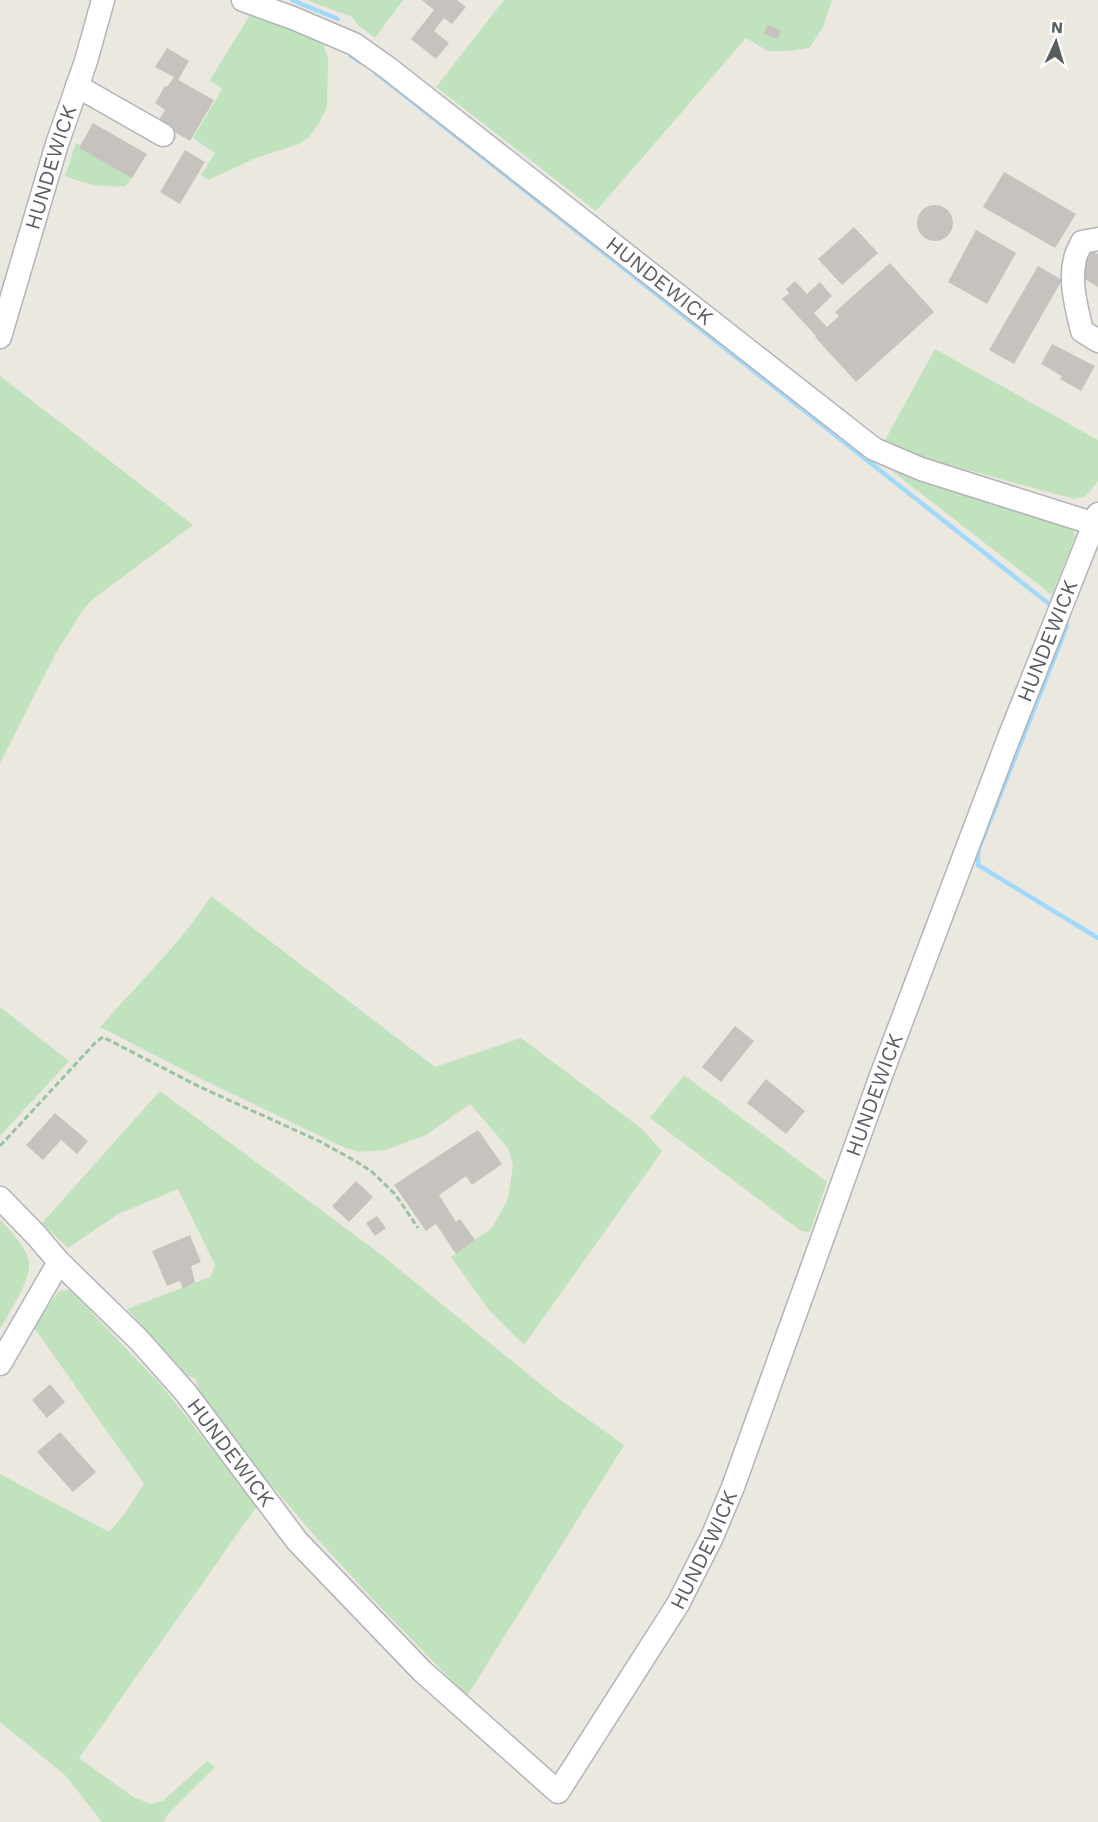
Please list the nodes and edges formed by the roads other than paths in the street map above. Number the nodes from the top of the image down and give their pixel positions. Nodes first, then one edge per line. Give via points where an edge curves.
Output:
1 (103, 0) edge
2 (243, 0) edge
3 (77, 86) junction
4 (163, 135) dead end
5 (1098, 239) edge
6 (0, 337) edge
7 (1098, 341) edge
8 (1097, 521) edge
9 (0, 1198) edge
10 (59, 1262) junction
11 (0, 1364) edge

1 - 3 street, HUNDEWICK
2 - 8 street, HUNDEWICK via 354,45 388,68 874,449 921,469
3 - 4 street
3 - 6 street, HUNDEWICK
5 - 7 street via 1082,242 1074,261 1074,282 1082,331
8 - 10 street, HUNDEWICK via 1008,740 712,1538 678,1604 558,1792 422,1671 297,1541 186,1393 139,1340
9 - 10 street, HUNDEWICK
10 - 11 street

